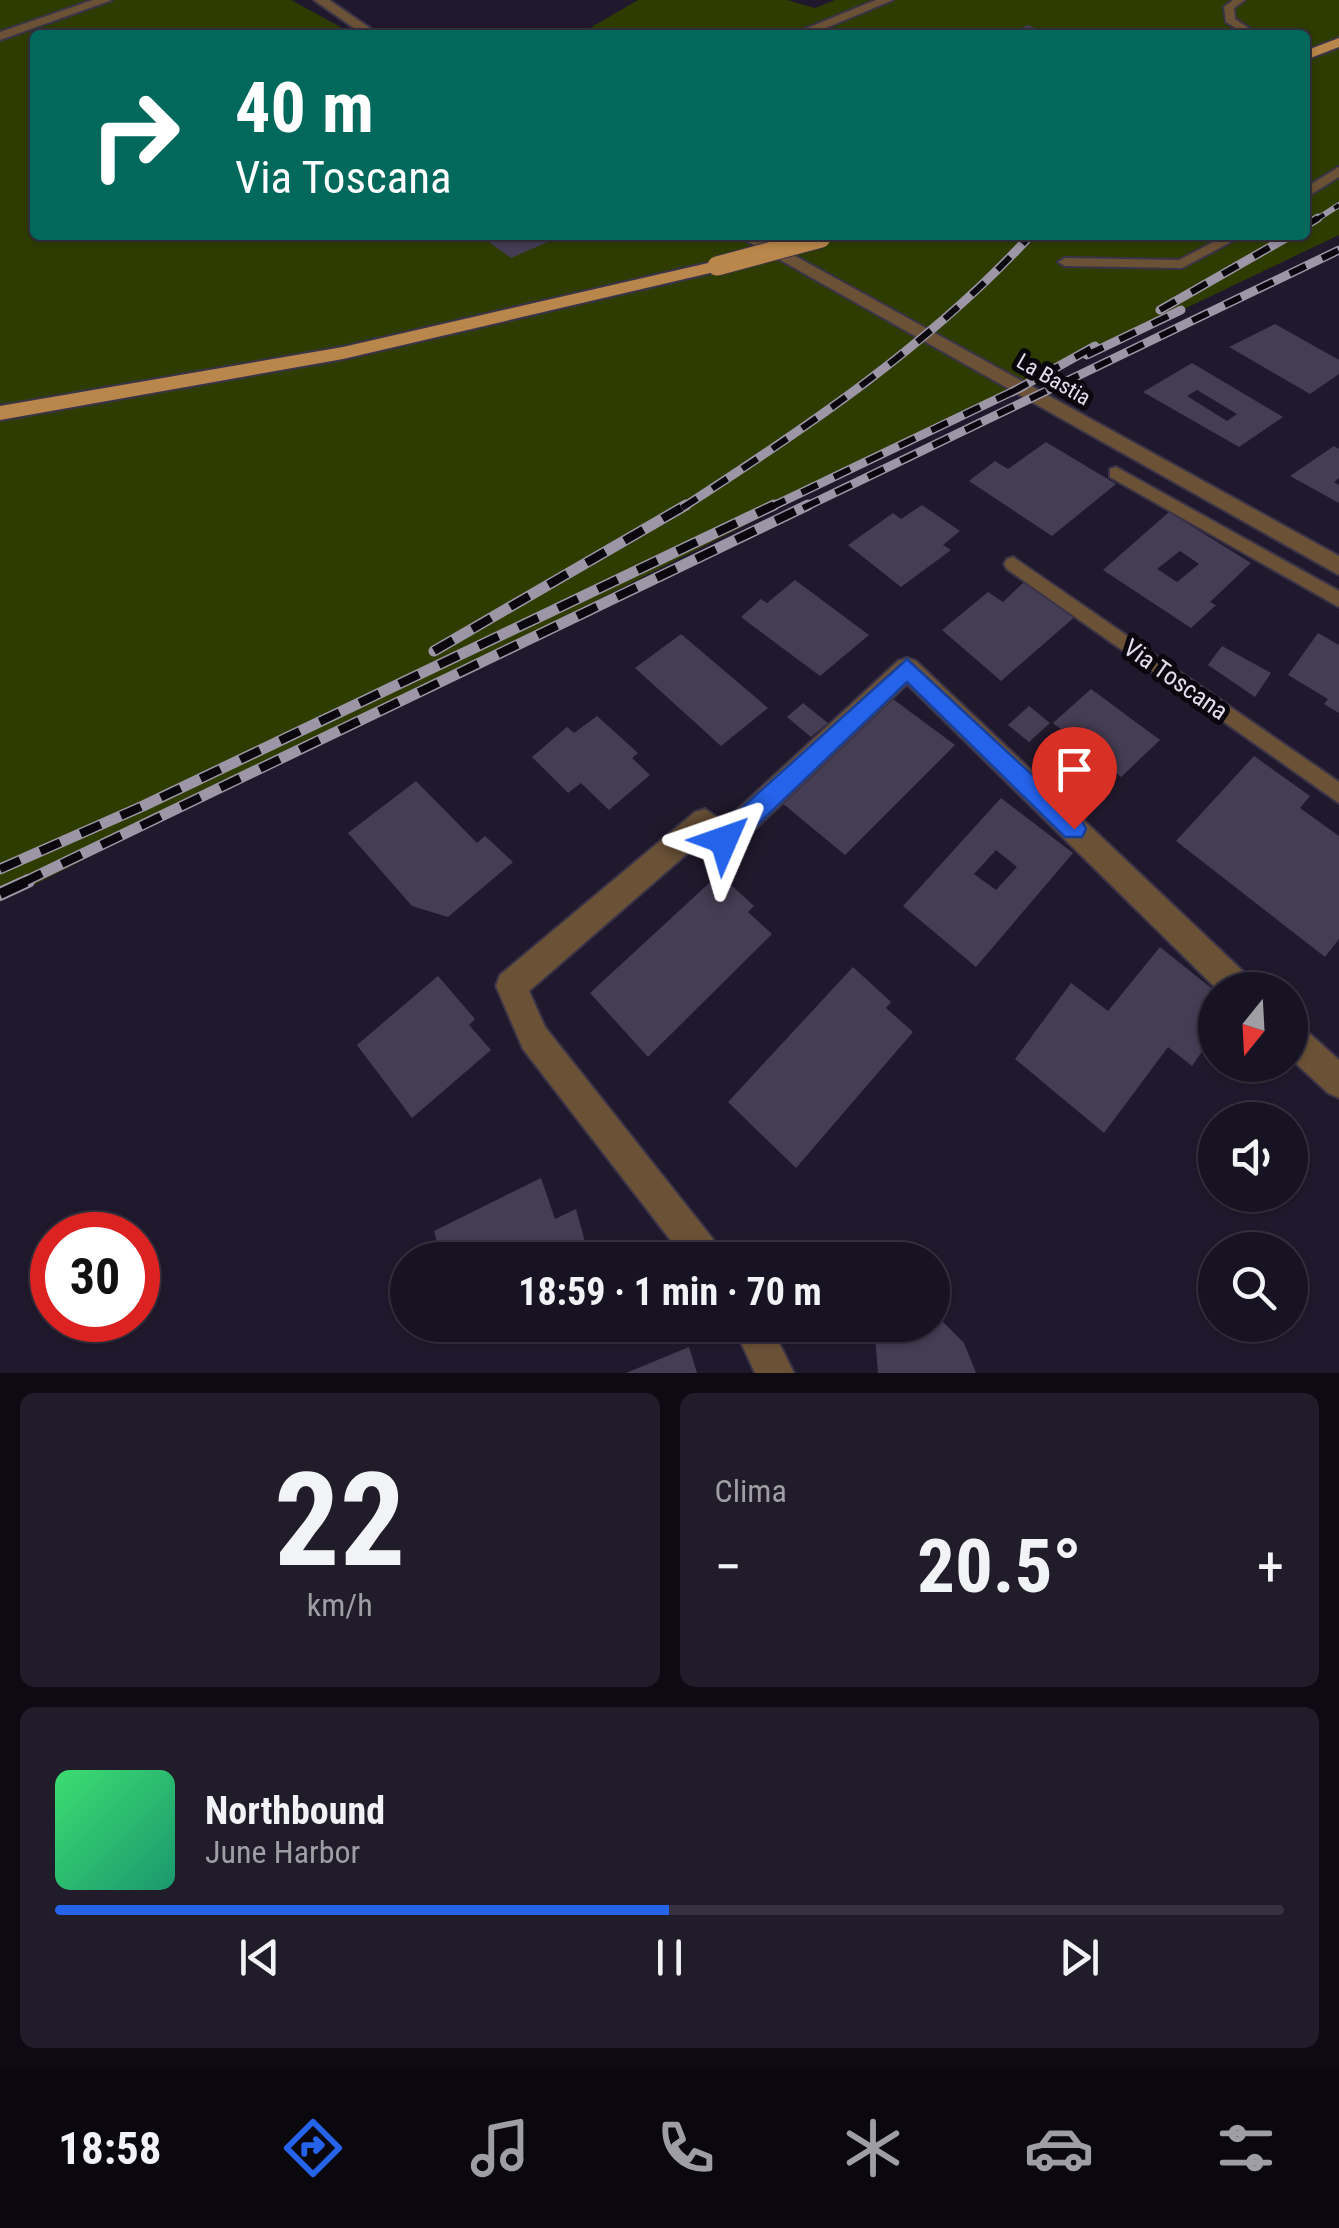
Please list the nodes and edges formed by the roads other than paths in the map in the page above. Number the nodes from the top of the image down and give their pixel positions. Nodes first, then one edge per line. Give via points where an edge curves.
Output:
1 (106, 0) edge
2 (320, 0) edge
3 (887, 0) edge
4 (1240, 0) edge
5 (365, 30) edge
6 (811, 30) edge
7 (1246, 30) edge
8 (0, 36) edge
9 (1339, 42) edge
10 (1310, 54) edge
11 (1339, 171) edge
12 (1310, 191) edge
13 (753, 240) edge
14 (811, 240) edge
15 (1227, 240) edge
16 (1065, 262) dead end
17 (0, 413) edge
18 (1116, 473) dead end
19 (1012, 564) dead end
20 (1339, 566) edge
21 (1339, 600) edge
22 (1339, 794) edge
23 (1221, 972) edge
24 (1308, 1054) edge
25 (1339, 1082) edge
26 (694, 1242) edge
27 (759, 1342) edge
28 (775, 1373) edge

1 - 8 street
2 - 5 street
3 - 6 street
4 - 7 lane via 1229,7 1230,20
9 - 10 main road
11 - 12 lane
13 - 20 street, La Bastia
14 - 17 main road, bridge via 380,345
15 - 16 lane via 1182,264
18 - 21 lane
19 - 22 lane, Via Toscana
23 - 26 street via 907,668 724,840 704,821 511,986 534,1038
24 - 25 street
27 - 28 street

